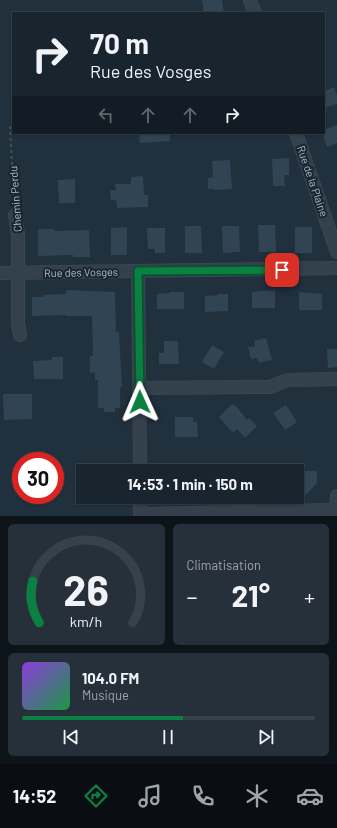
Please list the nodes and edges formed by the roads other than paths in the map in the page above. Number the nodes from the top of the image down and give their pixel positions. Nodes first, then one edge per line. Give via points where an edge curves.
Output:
1 (250, 0) edge
2 (255, 12) edge
3 (296, 134) edge
4 (14, 215) road end
5 (337, 252) edge
6 (337, 268) edge
7 (138, 271) junction
8 (0, 273) edge
9 (18, 273) junction
10 (20, 335) dead end
11 (337, 379) edge
12 (139, 388) junction
13 (140, 464) edge
14 (337, 496) edge
15 (140, 504) edge
16 (336, 513) edge
17 (197, 514) edge
18 (140, 515) edge

1 - 2 street
3 - 5 street, Rue de la Plaine
4 - 9 street, Chemin Perdu via 18,235
6 - 7 street, Rue des Vosges
7 - 9 street, Rue des Vosges
7 - 12 street
8 - 9 street, Rue des Vosges
9 - 10 street
11 - 12 street via 288,380 270,387
12 - 13 street
14 - 16 street
15 - 18 street
16 - 17 street
17 - 18 street

